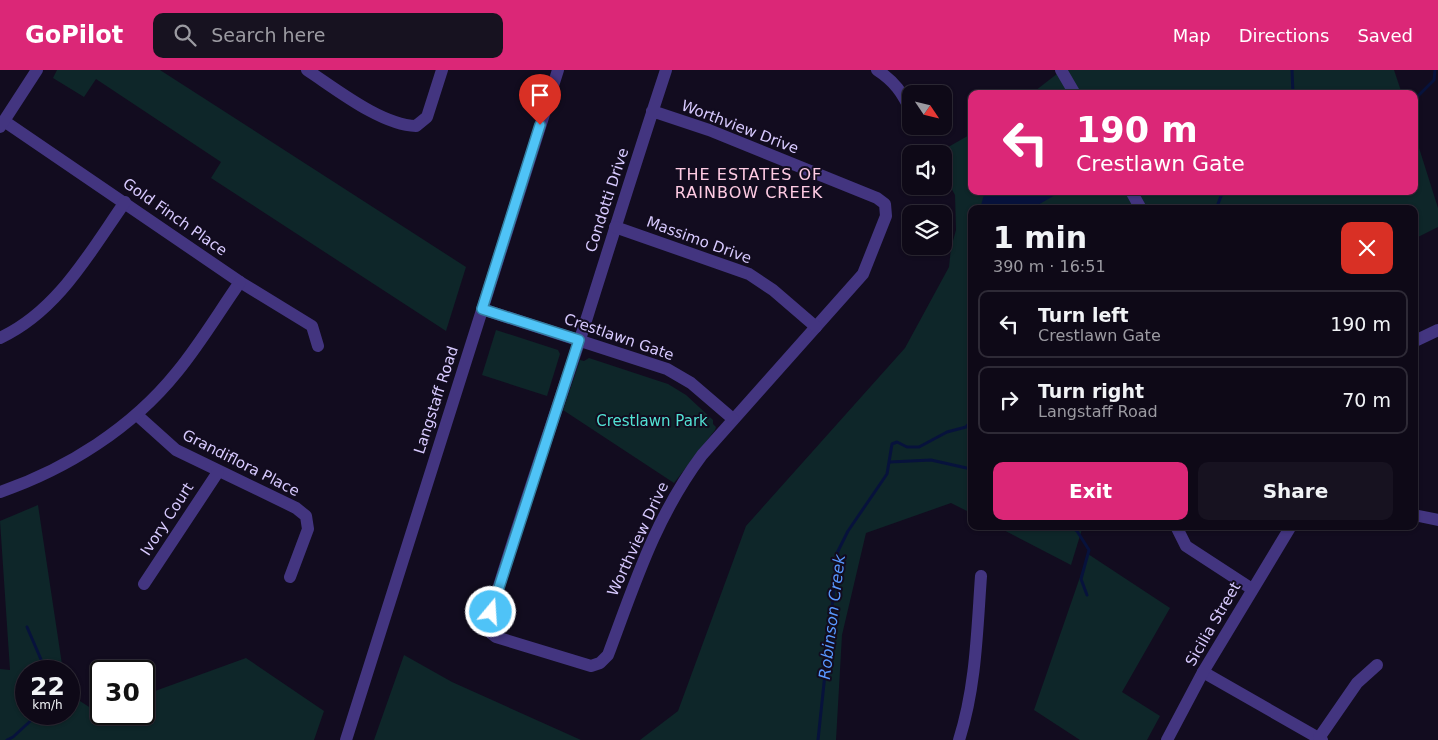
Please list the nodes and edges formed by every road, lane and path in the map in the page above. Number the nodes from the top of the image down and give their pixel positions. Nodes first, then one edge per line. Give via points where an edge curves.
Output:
1 (37, 70) edge
2 (307, 70) edge
3 (442, 70) edge
4 (558, 70) edge
5 (666, 70) edge
6 (877, 70) edge
7 (1061, 70) edge
8 (1073, 90) edge
9 (902, 92) edge
10 (652, 111) junction
11 (2, 124) edge
12 (125, 202) junction
13 (615, 227) junction
14 (240, 282) junction
15 (482, 309) junction
16 (816, 327) junction
17 (1438, 330) edge
18 (0, 338) edge
19 (579, 340) junction
20 (1418, 340) edge
21 (318, 346) dead end
22 (137, 414) junction
23 (733, 420) junction
24 (218, 472) junction
25 (0, 492) edge
26 (1418, 516) edge
27 (1438, 520) edge
28 (1178, 530) edge
29 (1289, 530) edge
30 (981, 576) dead end
31 (290, 577) dead end
32 (144, 584) dead end
33 (1252, 589) junction
34 (1377, 665) dead end
35 (1203, 672) junction
36 (1321, 739) edge
37 (346, 740) edge
38 (959, 740) edge
39 (1167, 740) edge

1 - 11 street
2 - 3 street via 373,111 416,126 427,117
4 - 15 street, Langstaff Road
5 - 10 street, Condotti Drive
6 - 9 street
7 - 8 street
10 - 13 street, Condotti Drive
10 - 16 street, Worthview Drive via 709,130 885,204 886,216 863,274
11 - 12 street, Gold Finch Place
12 - 14 street, Gold Finch Place
12 - 18 street via 65,288 18,329
13 - 16 street, Massimo Drive via 749,274 774,290
13 - 19 street, Condotti Drive
14 - 21 street, Gold Finch Place via 312,326
14 - 22 street via 177,373
15 - 19 street, Crestlawn Gate
15 - 37 street, Langstaff Road
16 - 23 street, Worthview Drive
17 - 20 street
19 - 23 street, Crestlawn Gate via 680,375
19 - 23 street, Worthview Drive via 489,619 491,632 496,637 580,664 591,666 600,663 608,655 636,577 676,494 702,455
22 - 24 street, Grandiflora Place via 176,450
22 - 25 street via 102,441 37,479
24 - 31 street, Grandiflora Place via 296,508 306,516 308,529
24 - 32 street, Ivory Court
26 - 27 street
28 - 33 street via 1186,546
29 - 33 street, Sicilia Street
30 - 38 street via 973,684
33 - 35 street, Sicilia Street
34 - 36 street via 1357,683
35 - 36 street
35 - 39 street, Sicilia Street

